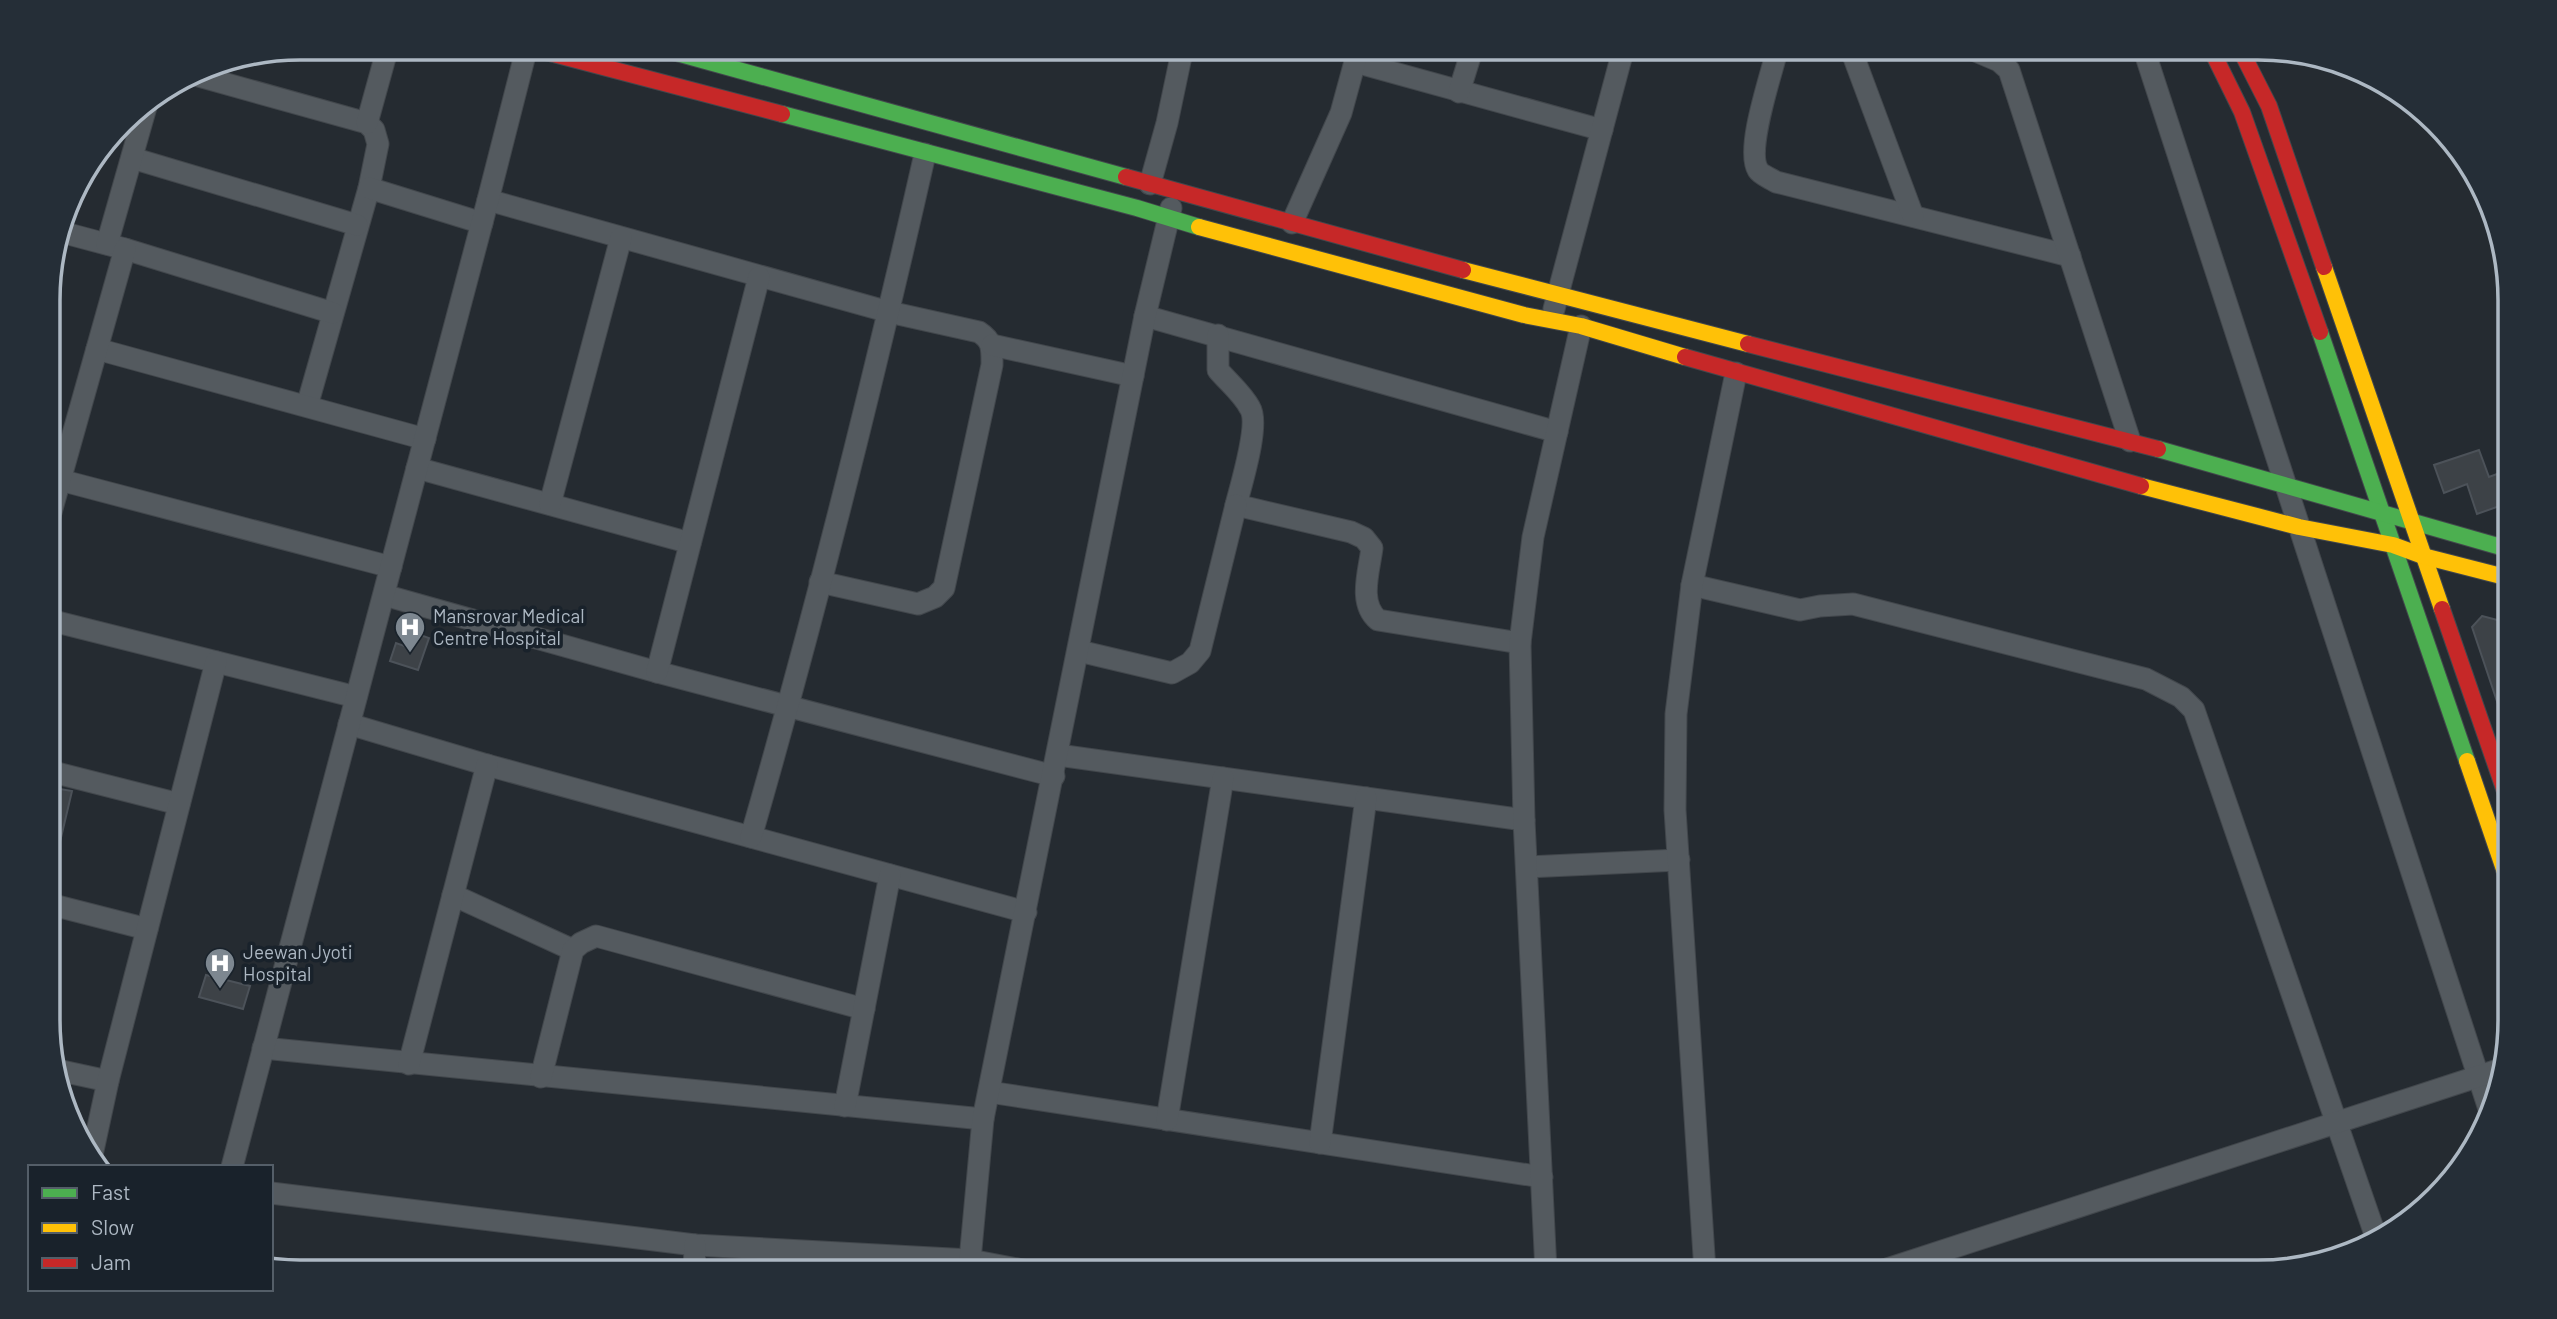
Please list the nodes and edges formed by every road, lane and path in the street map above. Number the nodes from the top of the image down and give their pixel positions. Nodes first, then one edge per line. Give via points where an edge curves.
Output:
1 (384, 60) edge
2 (524, 60) edge
3 (575, 60) edge
4 (702, 60) edge
5 (1180, 60) edge
6 (1356, 60) edge
7 (1371, 60) edge
8 (1469, 60) edge
9 (1621, 60) edge
10 (1775, 60) edge
11 (1855, 60) edge
12 (1997, 60) edge
13 (2147, 60) edge
14 (2216, 60) edge
15 (2246, 60) edge
16 (207, 78) edge
17 (1459, 92) junction
18 (143, 117) edge
19 (367, 123) junction
20 (1602, 130) junction
21 (925, 154) junction
22 (132, 158) junction
23 (1150, 184) junction
24 (369, 188) junction
25 (1175, 191) junction
26 (488, 200) junction
27 (1913, 216) junction
28 (1168, 219) junction
29 (482, 223) junction
30 (1292, 223) junction
31 (357, 225) junction
32 (69, 234) edge
33 (621, 238) junction
34 (116, 246) junction
35 (2070, 256) junction
36 (759, 277) junction
37 (1557, 296) junction
38 (333, 313) junction
39 (889, 313) junction
40 (1145, 316) junction
41 (1552, 321) junction
42 (1581, 326) junction
43 (1218, 335) junction
44 (992, 345) junction
45 (97, 349) junction
46 (1736, 373) junction
47 (1133, 376) junction
48 (307, 406) junction
49 (1557, 432) junction
50 (425, 439) junction
51 (2130, 441) junction
52 (417, 468) junction
53 (60, 480) joint
54 (2288, 488) junction
55 (550, 505) junction
56 (1236, 505) junction
57 (2383, 512) junction
58 (2413, 523) junction
59 (2299, 527) junction
60 (690, 543) junction
61 (2393, 545) junction
62 (2498, 546) edge
63 (2423, 556) junction
64 (391, 567) junction
65 (2498, 575) edge
66 (820, 582) junction
67 (1692, 585) junction
68 (384, 595) junction
69 (60, 623) edge
70 (1520, 643) junction
71 (1079, 651) junction
72 (216, 662) junction
73 (657, 671) junction
74 (356, 697) junction
75 (788, 706) junction
76 (349, 724) junction
77 (1058, 755) junction
78 (486, 765) junction
79 (2498, 771) edge
80 (60, 774) edge
81 (1054, 776) junction
82 (1223, 778) junction
83 (1366, 798) junction
84 (179, 804) junction
85 (1524, 820) junction
86 (751, 837) junction
87 (2498, 852) edge
88 (1679, 860) junction
89 (1527, 867) junction
90 (890, 875) junction
91 (453, 895) junction
92 (60, 907) edge
93 (1026, 912) junction
94 (147, 929) junction
95 (573, 950) junction
96 (864, 1009) junction
97 (263, 1048) junction
98 (409, 1064) junction
99 (66, 1072) edge
100 (2488, 1073) edge
101 (541, 1077) junction
102 (108, 1081) junction
103 (989, 1092) junction
104 (845, 1106) junction
105 (983, 1119) junction
106 (1167, 1119) junction
107 (2338, 1122) junction
108 (1320, 1143) junction
109 (95, 1144) edge
110 (233, 1165) edge
111 (1542, 1177) junction
112 (273, 1194) edge
113 (2373, 1229) edge
114 (695, 1245) junction
115 (1546, 1259) edge
116 (1704, 1259) edge
117 (1917, 1259) edge
118 (694, 1260) edge
119 (964, 1260) edge
120 (970, 1260) edge

1 - 19 street
2 - 26 street
3 - 21 street
4 - 23 street
5 - 23 street
6 - 30 street via 1340,113
7 - 17 street
8 - 17 street
9 - 20 street
10 - 27 street via 1755,136 1753,157 1759,172 1776,182
11 - 27 street
12 - 35 street via 2009,70
13 - 54 street
14 - 57 street via 2242,112
15 - 58 street via 2269,106
16 - 19 street
17 - 20 street
18 - 22 street
19 - 24 street via 378,144
20 - 37 street
21 - 28 street
21 - 39 street
22 - 31 street
22 - 34 street
23 - 25 street
24 - 29 street
24 - 31 street
25 - 28 street
25 - 30 street
26 - 29 street
26 - 33 street
27 - 35 street
28 - 40 street
28 - 41 street
29 - 50 street
30 - 37 street
31 - 38 street
32 - 34 street
33 - 36 street
33 - 55 street
34 - 38 street
34 - 45 street
35 - 51 street
36 - 39 street
36 - 60 street
37 - 41 street
37 - 51 street
38 - 48 street
39 - 44 street via 979,332
39 - 66 street
40 - 43 street
40 - 47 street
41 - 42 street
42 - 46 street
42 - 49 street
43 - 49 street
43 - 56 street via 1218,370 1253,413
44 - 47 street
44 - 66 street via 992,365 944,588 918,604
45 - 48 street
45 - 53 street
46 - 59 street
46 - 67 street
47 - 71 street
48 - 50 street
49 - 70 street via 1533,537
50 - 52 street
51 - 54 street
52 - 55 street
52 - 64 street
53 - 64 street
54 - 57 street
54 - 59 street
55 - 60 street
56 - 70 street via 1364,538 1372,548 1366,601 1378,620
56 - 71 street via 1200,651 1190,663 1172,673
57 - 58 street
57 - 61 street
58 - 62 street
58 - 63 street
59 - 61 street
59 - 100 street
60 - 73 street
61 - 63 street
61 - 87 street
63 - 65 street
63 - 79 street
64 - 68 street
66 - 75 street
67 - 88 street via 1676,714
67 - 107 street via 1800,610 1853,604 2146,680 2181,696 2194,710
68 - 73 street
68 - 74 street
69 - 72 street
70 - 85 street
71 - 77 street
72 - 74 street
72 - 84 street
73 - 75 street
74 - 76 street
75 - 81 street
75 - 86 street
76 - 78 street
76 - 97 street
77 - 81 street
77 - 82 street
78 - 86 street
78 - 91 street
80 - 84 street
81 - 93 street
82 - 83 street
82 - 106 street
83 - 85 street
83 - 108 street
84 - 94 street
85 - 89 street
86 - 90 street
88 - 89 street
88 - 116 street
89 - 111 street
90 - 93 street
90 - 96 street
91 - 95 street
91 - 98 street
92 - 94 street
93 - 103 street
94 - 102 street
95 - 96 street via 596,936
95 - 101 street
96 - 104 street
97 - 98 street
97 - 110 street
98 - 101 street
99 - 102 street
100 - 107 street
101 - 104 street
102 - 109 street
103 - 105 street
103 - 106 street
104 - 105 street
105 - 120 street
106 - 108 street
107 - 113 street
107 - 117 street
108 - 111 street
111 - 115 street
112 - 114 street
114 - 118 street
114 - 119 street

